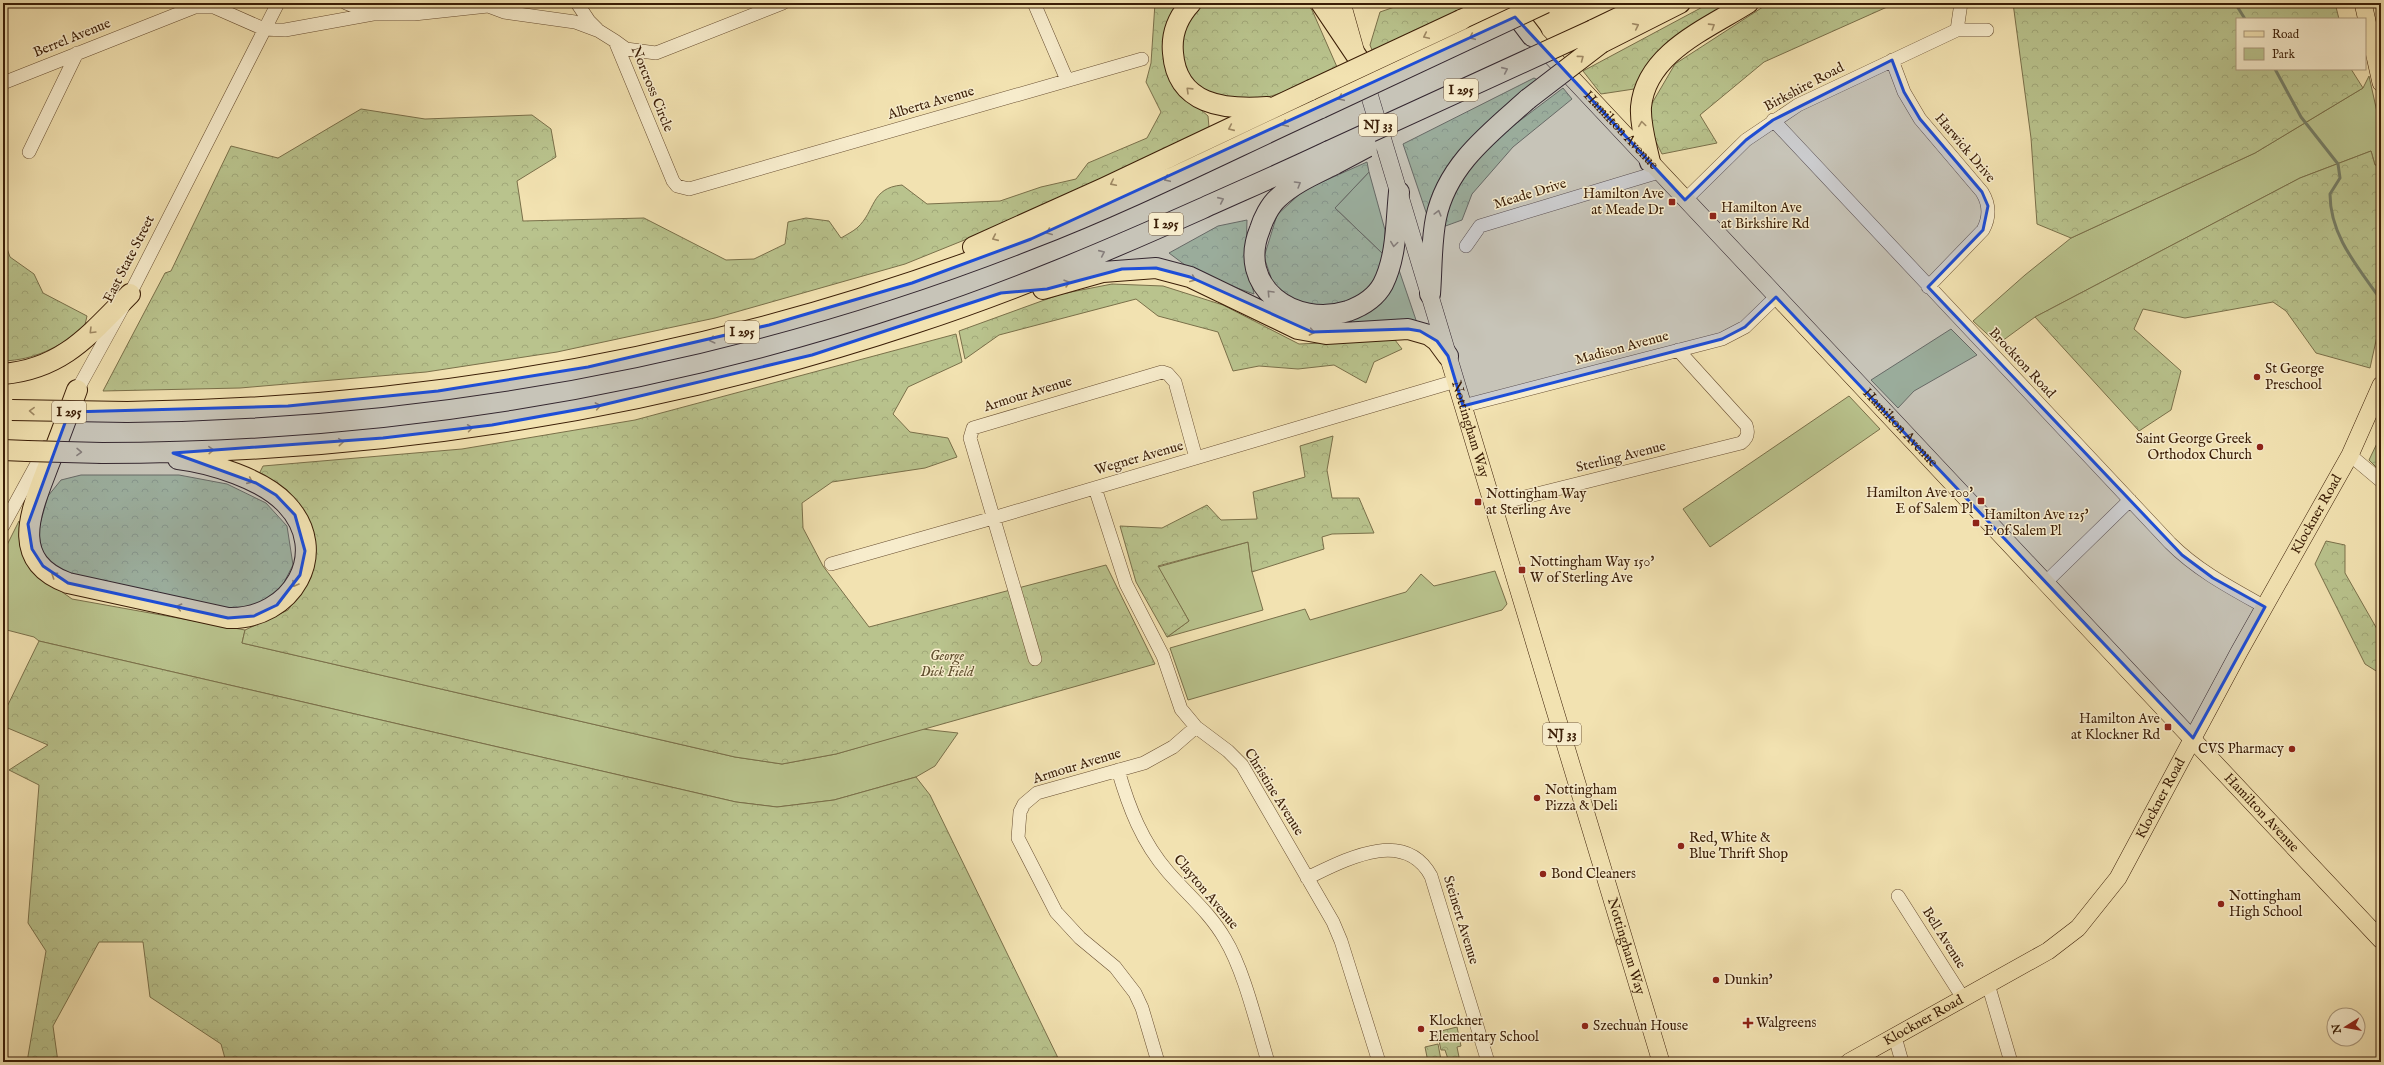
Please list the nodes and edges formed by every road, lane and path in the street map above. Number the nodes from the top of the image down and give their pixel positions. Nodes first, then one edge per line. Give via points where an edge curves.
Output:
1 (278, 3) edge
2 (346, 3) edge
3 (577, 3) edge
4 (783, 3) edge
5 (1034, 3) edge
6 (1191, 3) edge
7 (1322, 3) edge
8 (1342, 3) edge
9 (1491, 3) edge
10 (1498, 3) edge
11 (1502, 3) edge
12 (1507, 3) edge
13 (1545, 3) edge
14 (1649, 3) edge
15 (1680, 3) edge
16 (1748, 3) edge
17 (1961, 3) edge
18 (2363, 3) edge
19 (490, 5) edge
20 (373, 14) junction
21 (1462, 20) junction
22 (264, 29) junction
23 (599, 30) junction
24 (1957, 30) junction
25 (1988, 30) dead end
26 (1532, 36) junction
27 (1597, 36) junction
28 (615, 41) junction
29 (77, 53) junction
30 (1358, 58) junction
31 (1142, 59) dead end
32 (1892, 60) junction
33 (1067, 80) junction
34 (3, 83) edge
35 (2381, 83) edge
36 (1279, 106) junction
37 (1773, 120) junction
38 (28, 152) dead end
39 (1332, 157) junction
40 (1654, 167) junction
41 (728, 178) joint
42 (1399, 192) junction
43 (1685, 200) junction
44 (1466, 246) dead end
45 (1928, 287) junction
46 (1001, 293) junction
47 (130, 294) junction
48 (1430, 294) junction
49 (1776, 297) junction
50 (769, 325) junction
51 (1678, 350) junction
52 (1448, 356) junction
53 (3, 374) edge
54 (1456, 381) junction
55 (2381, 385) edge
56 (77, 390) junction
57 (1463, 406) junction
58 (7, 410) edge
59 (3, 450) edge
60 (102, 453) junction
61 (2350, 454) junction
62 (1196, 458) junction
63 (2381, 481) edge
64 (1095, 488) junction
65 (2130, 500) junction
66 (1493, 505) junction
67 (993, 518) junction
68 (3, 526) edge
69 (831, 564) dead end
70 (2046, 582) junction
71 (2265, 607) junction
72 (1035, 659) dead end
73 (1196, 727) junction
74 (2193, 738) junction
75 (1118, 770) junction
76 (1307, 878) junction
77 (1898, 896) dead end
78 (2381, 940) edge
79 (1988, 984) junction
80 (1963, 998) junction
81 (1895, 1037) junction
82 (1158, 1062) edge
83 (1268, 1062) edge
84 (1379, 1062) edge
85 (1488, 1062) edge
86 (1661, 1062) edge
87 (1850, 1062) edge
88 (1902, 1062) edge
89 (2011, 1062) edge

1 - 22 street, East State Street
2 - 20 street
3 - 23 street via 589,21
4 - 28 street via 656,53 626,49
5 - 33 street
36 -> 6 highway via 1222,106 1194,95 1184,85 1174,66 1172,44 1178,20
7 - 30 highway
8 - 30 main road, Nottingham Way / NJ 33
9 - 21 highway
10 - 21 highway
11 - 26 main road, Hamilton Avenue
12 - 26 highway
13 -> 50 highway, I 295, bridge via 1031,239 912,282
14 - 27 highway, I 295
27 -> 15 highway
40 -> 16 highway via 1641,108 1647,82 1654,69 1671,51
17 - 24 street
18 - 35 main road
19 - 20 street, Norcross Circle via 414,14
19 - 23 street, Norcross Circle via 504,12 575,22
20 - 22 street, Norcross Circle via 285,30
21 -> 36 highway, bridge
22 - 29 street, Berrel Avenue via 214,7 195,7
22 - 47 street, East State Street
23 - 28 street, Norcross Circle
24 - 25 street, Birkshire Road
24 - 32 street, Birkshire Road
26 - 40 main road, Hamilton Avenue
39 -> 27 highway, I 295, bridge via 1457,104 1478,82
48 -> 27 highway, bridge via 1436,217 1447,187 1467,156
28 - 41 street, Norcross Circle via 672,181 677,186 689,189
29 - 34 street, Berrel Avenue
29 - 38 street
30 - 42 main road, Nottingham Way / NJ 33
31 - 33 street, Alberta Avenue
32 - 37 street, Birkshire Road via 1798,105
32 - 45 street, Harwick Drive via 1904,92 1920,119 1982,192 1988,206 1987,222 1982,230
33 - 41 street, Alberta Avenue
36 -> 50 highway via 991,240
37 - 43 street, Birkshire Road via 1746,140
37 - 45 street, Brockton Road
42 -> 39 highway via 1393,254 1383,284 1374,296 1357,308 1326,316 1308,315 1282,305 1266,290 1258,274 1256,239 1263,220 1276,199
46 -> 39 highway, I 295
40 - 43 main road, Hamilton Avenue
40 - 44 street, Meade Drive via 1480,226
42 - 48 main road, Nottingham Way / NJ 33
43 - 49 main road, Hamilton Avenue
45 - 65 street, Brockton Road
46 -> 52 highway via 1047,288 1103,272 1156,268 1190,277 1298,328 1326,334 1408,329 1429,335
60 -> 46 highway, I 295 via 337,443 437,432 544,416 665,392 776,365 909,325
47 -> 53 highway via 83,341 64,356 32,369
47 - 56 street, East State Street
48 - 52 main road, Nottingham Way / NJ 33
49 - 51 street, Madison Avenue via 1756,318 1734,334
49 - 70 main road, Hamilton Avenue
50 -> 58 highway, I 295, bridge via 638,357 485,385 317,404 127,412
51 - 57 street, Madison Avenue
51 - 66 street, Sterling Avenue via 1746,425 1748,436 1741,443
52 - 54 main road, Nottingham Way / NJ 33
54 - 57 main road, Nottingham Way / NJ 33
54 - 62 street, Wegner Avenue
55 - 61 main road, Klockner Road
60 -> 56 highway via 170,458 209,465 244,478 276,495 295,515 304,538 303,564 297,581 287,596 277,605 254,616 228,618 68,582 51,574 36,558 29,537 30,514
56 - 68 street, East State Street
57 - 66 main road, Nottingham Way / NJ 33
59 -> 60 highway, I 295, bridge
61 - 63 street
61 - 71 main road, Klockner Road
62 - 64 street, Wegner Avenue
62 - 67 street, Armour Avenue via 1176,382 1162,372 982,424 973,428 970,438
64 - 67 street, Wegner Avenue
64 - 73 street, Christine Avenue via 1126,584 1163,656 1181,710
65 - 70 street
65 - 71 street, Brockton Road via 2170,544 2196,566
66 - 86 main road, Nottingham Way / NJ 33
67 - 69 street, Wegner Avenue
67 - 72 street, Armour Avenue
70 - 74 main road, Hamilton Avenue
71 - 74 main road, Klockner Road
73 - 75 street, Armour Avenue via 1160,755
73 - 76 street, Christine Avenue via 1242,765
74 - 78 main road, Hamilton Avenue
74 - 79 main road, Klockner Road via 2118,878 2105,896 2066,939 2033,961
75 - 82 street, Armour Avenue via 1040,791 1030,797 1020,812 1018,838 1056,912 1080,938 1115,967 1135,993
75 - 83 street, Clayton Avenue via 1128,803 1143,837 1168,873 1197,902 1226,941 1235,958
76 - 84 street, Christine Avenue via 1341,940
76 - 85 street, Steinert Avenue via 1336,864 1383,850 1404,851 1421,862 1431,876
77 - 80 street, Bell Avenue
79 - 80 main road, Klockner Road
79 - 89 street
80 - 81 main road, Klockner Road
81 - 87 main road, Klockner Road
81 - 88 street

